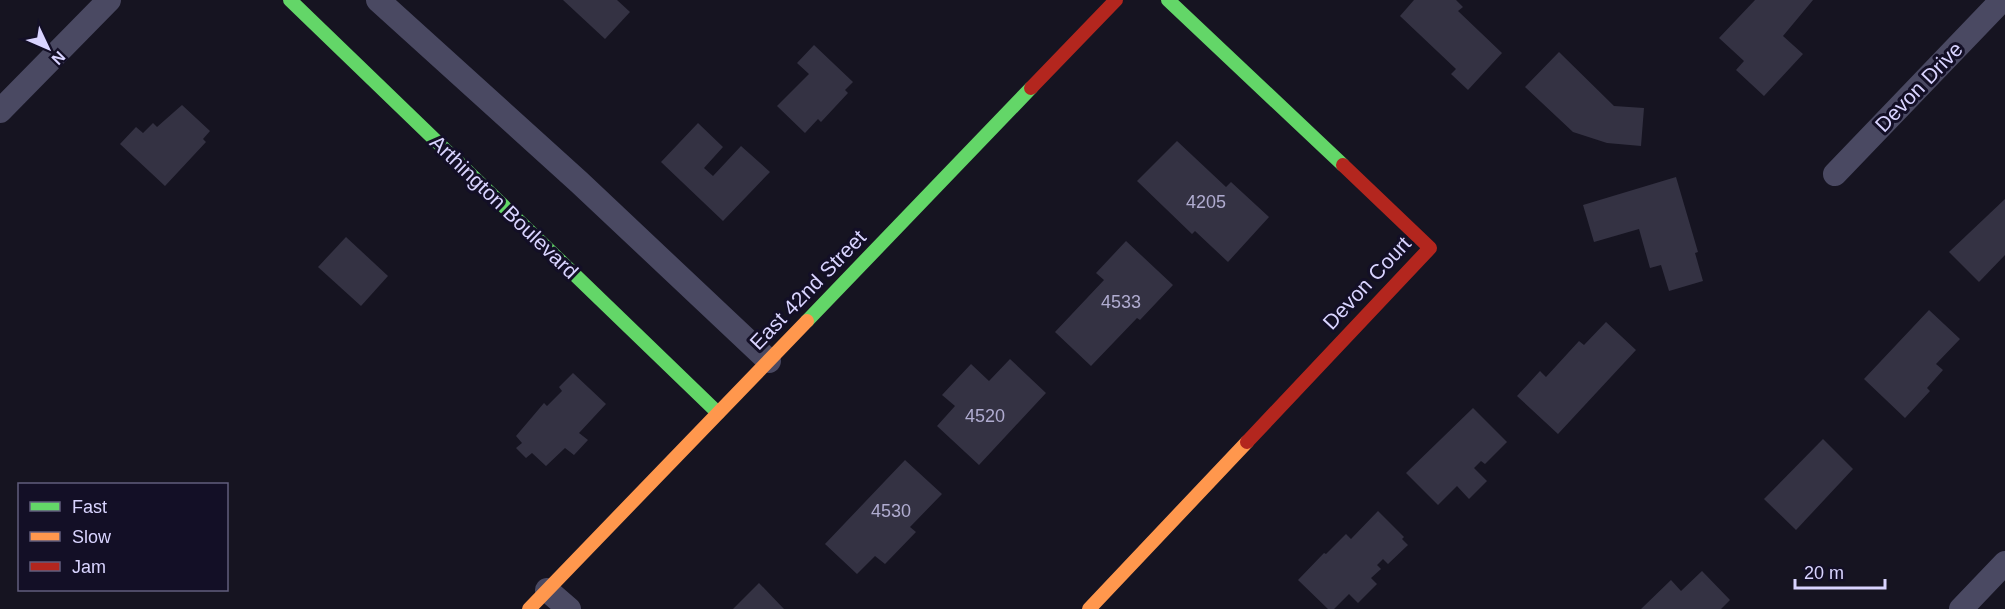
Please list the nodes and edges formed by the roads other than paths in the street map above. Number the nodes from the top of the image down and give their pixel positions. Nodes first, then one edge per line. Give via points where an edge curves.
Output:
1 (109, 0) edge
2 (290, 0) edge
3 (378, 0) edge
4 (1116, 0) edge
5 (1168, 0) edge
6 (2002, 0) edge
7 (0, 111) edge
8 (1835, 174) dead end
9 (769, 361) junction
10 (718, 413) junction
11 (2005, 563) edge
12 (547, 590) junction
13 (528, 609) edge
14 (569, 609) edge
15 (1089, 609) edge
16 (1961, 609) edge

1 - 7 street
2 - 10 street, Arthington Boulevard
3 - 9 street
4 - 9 street, East 42nd Street
5 - 15 street, Devon Court via 1430,248
6 - 8 street, Devon Drive
9 - 10 street, East 42nd Street
10 - 12 street, East 42nd Street
11 - 16 street
12 - 13 street, East 42nd Street
12 - 14 street

